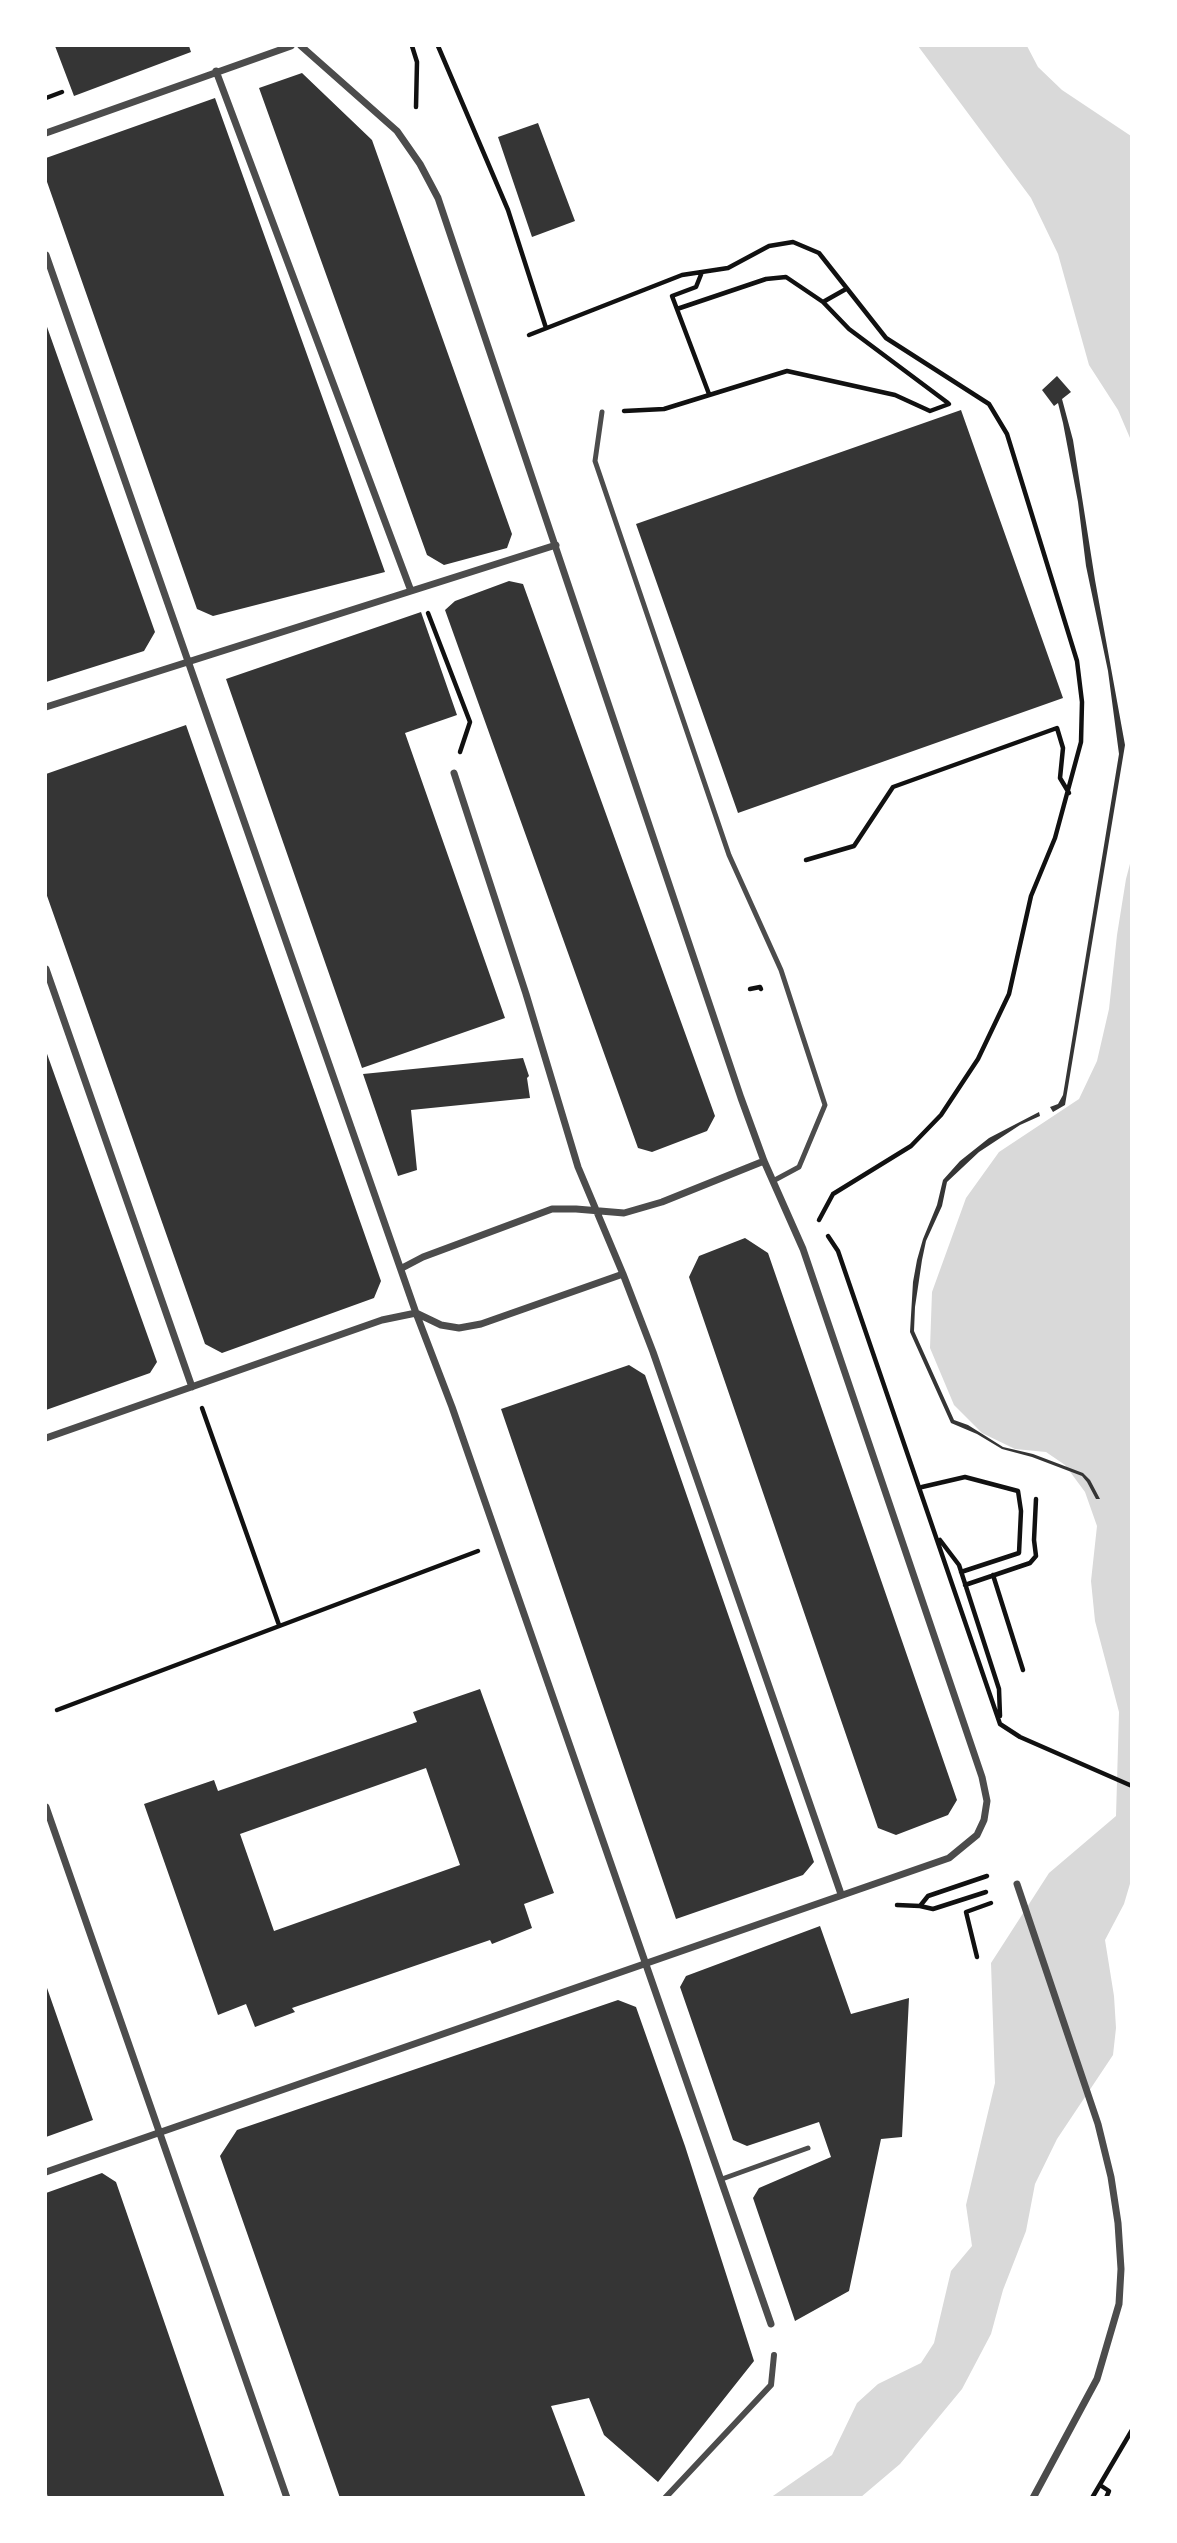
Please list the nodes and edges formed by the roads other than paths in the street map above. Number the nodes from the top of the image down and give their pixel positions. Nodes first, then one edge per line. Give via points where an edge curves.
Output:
1 (291, 46) edge
2 (302, 46) edge
3 (216, 71) junction
4 (46, 133) edge
5 (46, 255) edge
6 (602, 411) road end
7 (556, 545) junction
8 (411, 591) junction
9 (190, 661) junction
10 (46, 707) edge
11 (454, 773) road end
12 (46, 969) edge
13 (764, 1161) junction
14 (773, 1181) junction
15 (596, 1210) junction
16 (402, 1268) junction
17 (623, 1274) junction
18 (416, 1313) junction
19 (192, 1387) junction
20 (46, 1438) edge
21 (46, 1807) edge
22 (1017, 1884) dead end
23 (841, 1894) junction
24 (644, 1963) junction
25 (158, 2133) junction
26 (808, 2148) dead end
27 (46, 2172) edge
28 (722, 2179) junction
29 (771, 2324) dead end
30 (774, 2355) dead end
31 (287, 2497) edge
32 (665, 2497) edge
33 (1033, 2497) edge

1 - 3 street
2 - 7 street via 397,131 438,198
3 - 4 street
3 - 8 street
5 - 9 street
6 - 14 lane via 595,461 729,855 781,970 825,1105 799,1167
7 - 8 street
7 - 13 street
8 - 9 street
9 - 10 street
9 - 16 street
11 - 15 street via 578,1167
12 - 19 street
13 - 14 street
13 - 15 street via 662,1202 624,1213
14 - 23 street via 803,1249 987,1801 977,1835 949,1858
15 - 16 street via 552,1209
15 - 17 street
16 - 18 street
17 - 18 street via 481,1324 441,1325
17 - 23 street
18 - 19 street via 382,1320
18 - 24 street
19 - 20 street
21 - 25 street
22 - 33 street via 1098,2124 1111,2178 1121,2269 1119,2304 1097,2379
23 - 24 street
24 - 25 street
24 - 28 street
25 - 27 street
25 - 31 street
26 - 28 lane
28 - 29 street
30 - 32 street via 771,2385

